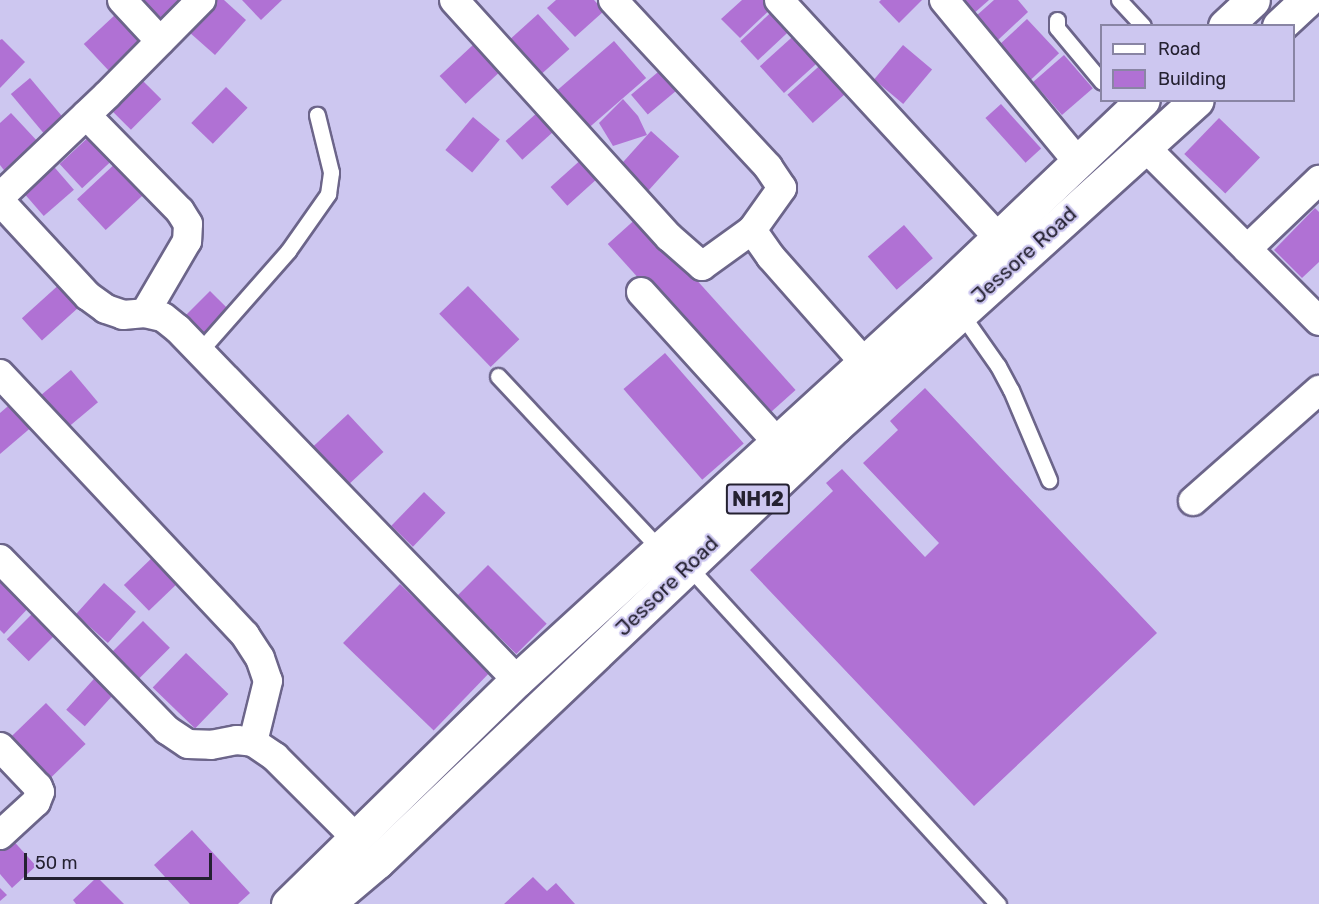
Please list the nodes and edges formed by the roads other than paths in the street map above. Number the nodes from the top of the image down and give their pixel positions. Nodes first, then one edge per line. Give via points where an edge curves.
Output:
1 (122, 0) edge
2 (201, 0) edge
3 (454, 0) edge
4 (613, 0) edge
5 (779, 0) edge
6 (944, 0) edge
7 (1119, 0) edge
8 (1253, 0) edge
9 (1307, 0) edge
10 (1057, 20) dead end
11 (1141, 24) edge
12 (1227, 24) edge
13 (1281, 24) edge
14 (160, 41) junction
15 (1100, 81) edge
16 (1195, 102) edge
17 (1129, 105) edge
18 (86, 115) junction
19 (317, 115) dead end
20 (1145, 147) junction
21 (1078, 162) junction
22 (1319, 180) edge
23 (0, 199) edge
24 (752, 230) junction
25 (998, 237) junction
26 (1247, 249) junction
27 (641, 292) dead end
28 (1313, 304) edge
29 (960, 312) junction
30 (145, 313) junction
31 (199, 352) junction
32 (863, 361) junction
33 (0, 374) edge
34 (498, 376) dead end
35 (1319, 390) edge
36 (776, 441) junction
37 (1049, 480) dead end
38 (1193, 501) dead end
39 (660, 549) junction
40 (0, 559) edge
41 (688, 566) junction
42 (517, 680) junction
43 (253, 742) junction
44 (0, 747) edge
45 (0, 835) edge
46 (355, 837) junction
47 (288, 904) edge
48 (328, 904) edge
49 (998, 904) edge

1 - 14 street
2 - 14 street
3 - 24 street via 669,237 702,266
4 - 24 street via 768,167 782,188
5 - 25 street
6 - 21 street
7 - 11 lane
8 - 12 highway
9 - 13 highway
10 - 15 lane via 1057,28
14 - 18 street
16 - 20 highway, Jessore Road / NH12
17 - 21 highway, Jessore Road / NH12
18 - 23 street
18 - 30 street via 180,211 188,224 187,241
19 - 31 lane via 331,172 328,194 288,252
20 - 26 street
20 - 29 highway, Jessore Road / NH12
21 - 25 highway, Jessore Road / NH12
22 - 26 street
23 - 30 street via 88,296 123,315
24 - 32 street
25 - 32 highway, Jessore Road / NH12
26 - 28 street
27 - 36 street
29 - 37 lane via 1011,390
29 - 41 highway, Jessore Road / NH12
30 - 31 street via 163,317
31 - 42 street
32 - 36 highway, Jessore Road / NH12
33 - 43 street via 245,635 260,658 268,681
34 - 39 lane
35 - 38 street
36 - 39 highway, Jessore Road / NH12
39 - 42 highway, Jessore Road / NH12
40 - 43 street via 167,730 188,744
41 - 48 highway, Jessore Road / NH12
41 - 49 lane
42 - 46 highway, Jessore Road / NH12
43 - 46 street via 275,757
44 - 45 street via 40,792 36,802
46 - 47 highway, Jessore Road / NH12

